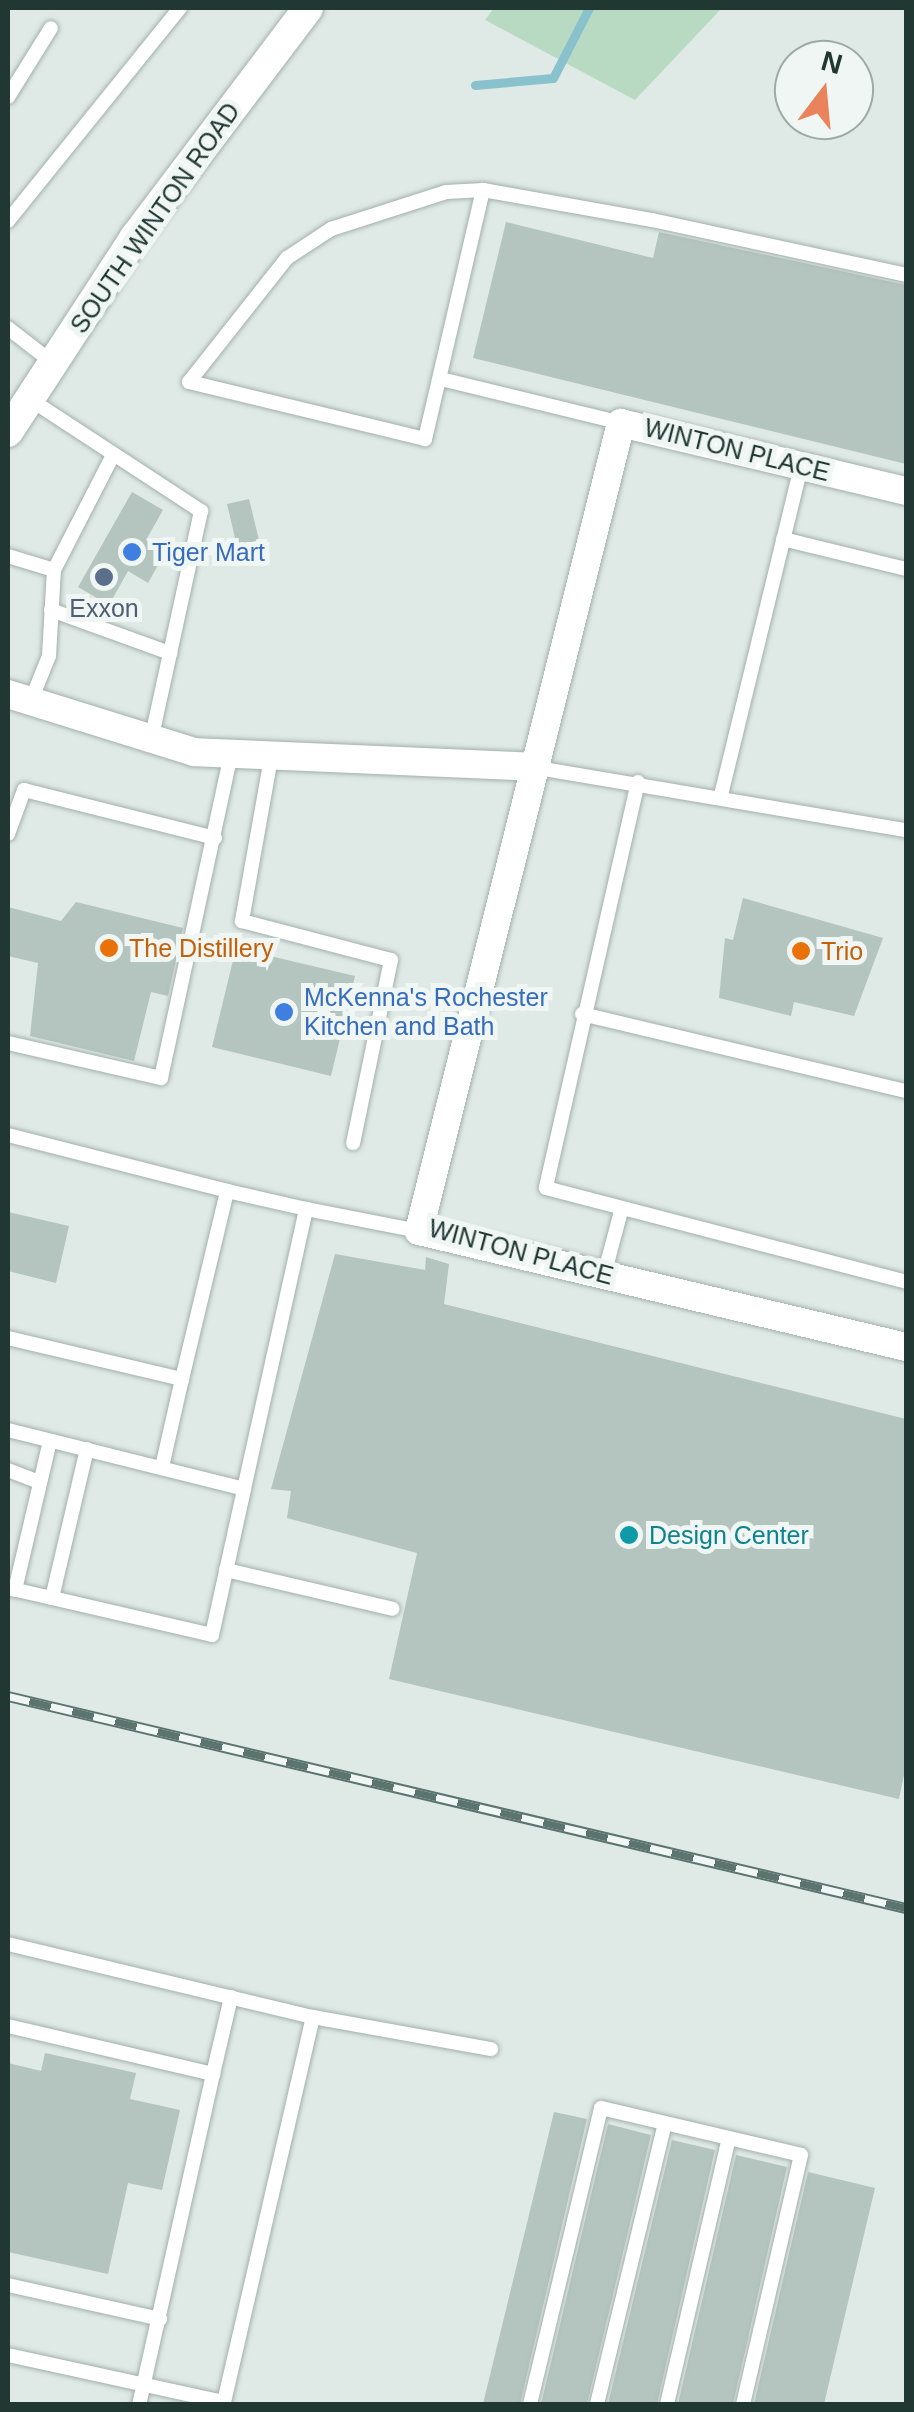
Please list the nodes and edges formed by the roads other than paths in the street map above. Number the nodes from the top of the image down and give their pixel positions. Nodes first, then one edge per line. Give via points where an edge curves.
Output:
1 (180, 8) edge
2 (308, 8) edge
3 (51, 28) dead end
4 (8, 97) edge
5 (483, 190) junction
6 (8, 220) edge
7 (906, 275) edge
8 (8, 328) edge
9 (52, 363) junction
10 (441, 379) junction
11 (27, 398) junction
12 (621, 423) junction
13 (8, 432) edge
14 (112, 457) junction
15 (800, 466) junction
16 (906, 491) edge
17 (783, 539) junction
18 (8, 556) edge
19 (906, 568) edge
20 (54, 570) junction
21 (51, 610) junction
22 (170, 653) junction
23 (19, 698) edge
24 (151, 740) junction
25 (232, 755) junction
26 (271, 758) junction
27 (531, 767) junction
28 (638, 782) junction
29 (721, 795) junction
30 (906, 830) edge
31 (8, 834) edge
32 (215, 838) junction
33 (582, 1014) junction
34 (8, 1043) edge
35 (906, 1091) edge
36 (8, 1135) edge
37 (353, 1143) dead end
38 (228, 1191) junction
39 (306, 1209) junction
40 (621, 1211) junction
41 (419, 1231) junction
42 (604, 1275) junction
43 (906, 1282) edge
44 (8, 1338) edge
45 (906, 1347) edge
46 (182, 1379) junction
47 (8, 1430) edge
48 (50, 1440) junction
49 (87, 1449) junction
50 (162, 1467) junction
51 (8, 1470) edge
52 (40, 1482) junction
53 (244, 1489) junction
54 (226, 1570) junction
55 (12, 1589) edge
56 (52, 1598) junction
57 (393, 1608) dead end
58 (8, 1944) edge
59 (231, 1998) junction
60 (313, 2017) junction
61 (8, 2026) edge
62 (491, 2049) dead end
63 (213, 2074) junction
64 (665, 2123) junction
65 (730, 2138) junction
66 (8, 2285) edge
67 (160, 2318) junction
68 (8, 2355) edge
69 (144, 2384) junction
70 (139, 2404) edge
71 (530, 2404) edge
72 (597, 2404) edge
73 (667, 2404) edge
74 (743, 2404) edge

1 - 6 lane
2 - 9 main road, SOUTH WINTON ROAD
3 - 4 lane
5 - 7 lane
5 - 10 lane
5 - 10 lane via 446,192 331,230 287,258 189,382 425,439
8 - 9 lane
9 - 11 main road, SOUTH WINTON ROAD
10 - 12 lane
11 - 13 main road, SOUTH WINTON ROAD
11 - 14 lane
12 - 15 street, WINTON PLACE
12 - 27 street, WINTON PLACE
14 - 20 lane
14 - 22 lane via 200,512
15 - 16 street, WINTON PLACE
15 - 17 lane
17 - 19 lane
17 - 29 lane
18 - 20 lane
20 - 21 lane
21 - 22 lane
21 - 23 lane via 49,656
22 - 24 lane
23 - 24 street
24 - 25 street
25 - 26 street
25 - 32 lane
26 - 27 street
26 - 37 lane via 242,921 391,960
27 - 28 lane
27 - 41 street, WINTON PLACE
28 - 29 lane
28 - 33 lane
29 - 30 lane
31 - 32 lane via 24,790
32 - 34 lane via 161,1078
33 - 35 lane
33 - 40 lane via 543,1176 557,1195
36 - 38 lane
38 - 39 lane
38 - 46 lane
39 - 41 lane
39 - 53 lane
40 - 42 lane
40 - 43 lane
41 - 42 street, WINTON PLACE
42 - 45 street, WINTON PLACE
44 - 46 lane
46 - 50 lane
47 - 48 lane
48 - 49 lane
48 - 52 lane
49 - 50 lane
49 - 56 lane
50 - 53 lane
51 - 52 lane
52 - 55 lane
53 - 54 lane
54 - 56 lane via 212,1634
54 - 57 lane
55 - 56 lane
58 - 59 lane
59 - 60 lane
59 - 63 lane
60 - 62 lane
60 - 69 lane via 224,2402
61 - 63 lane
63 - 67 lane
64 - 65 lane
64 - 71 lane via 601,2108
64 - 72 lane
65 - 73 lane
65 - 74 lane via 801,2154
66 - 67 lane
67 - 69 lane
68 - 69 lane
69 - 70 lane

